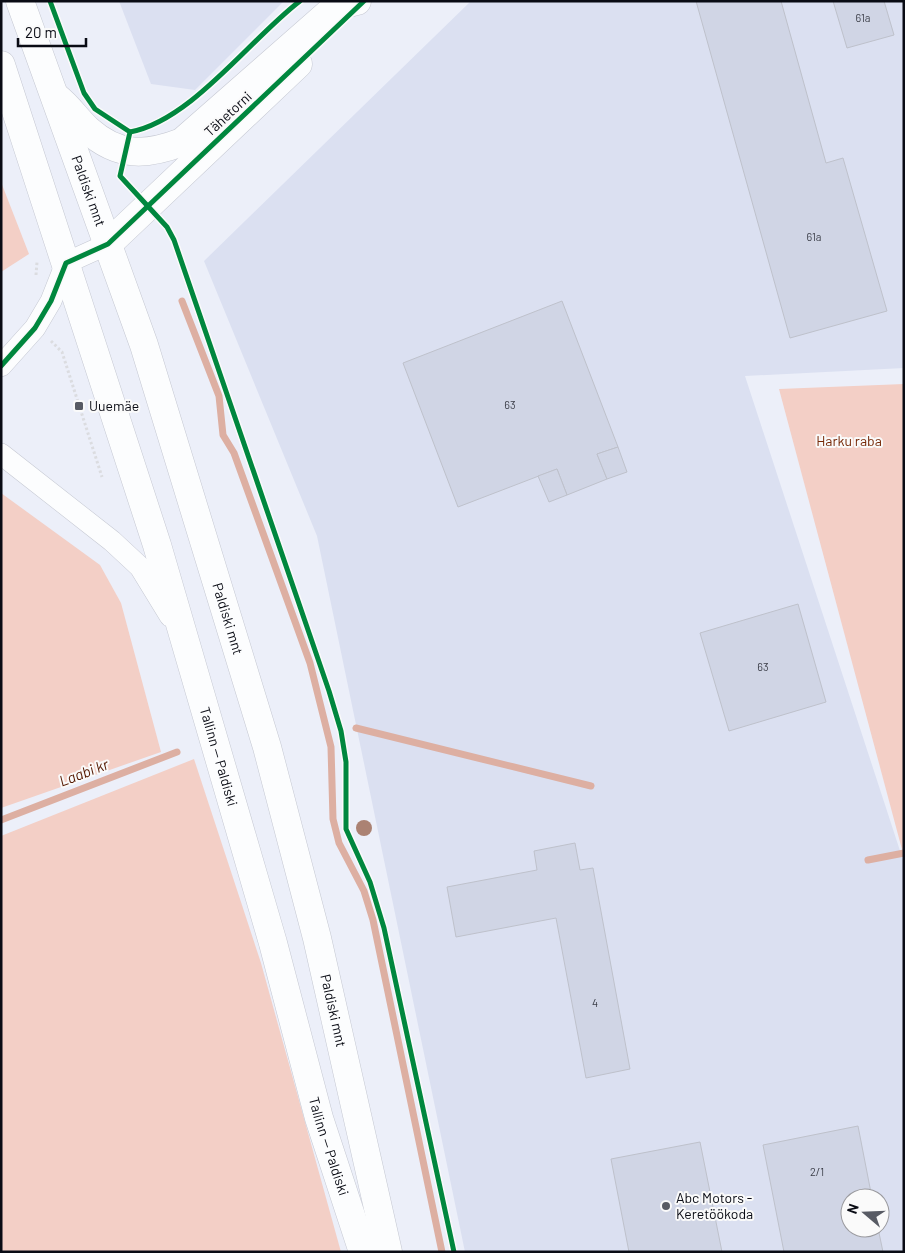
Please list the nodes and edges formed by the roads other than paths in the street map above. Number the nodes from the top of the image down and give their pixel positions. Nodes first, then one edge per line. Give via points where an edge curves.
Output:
1 (20, 1) edge
2 (357, 1) edge
3 (364, 1) edge
4 (1, 65) edge
5 (56, 97) junction
6 (108, 244) junction
7 (66, 263) junction
8 (1, 366) edge
9 (1, 454) edge
10 (188, 650) junction
11 (363, 1252) edge
12 (388, 1252) edge

1 - 5 main road, Paldiski mnt
2 - 5 main road via 338,6 182,142 159,151 142,153 112,146 87,129 72,109
3 - 6 main road, Tähetorni
4 - 7 main road
5 - 6 main road, Paldiski mnt
6 - 7 street
6 - 12 main road, Paldiski mnt via 144,345 267,747 317,938
7 - 8 street via 35,328
7 - 10 main road, Tallinn — Paldiski
9 - 10 street via 112,541 140,567
10 - 11 main road, Tallinn — Paldiski via 273,944 319,1118

